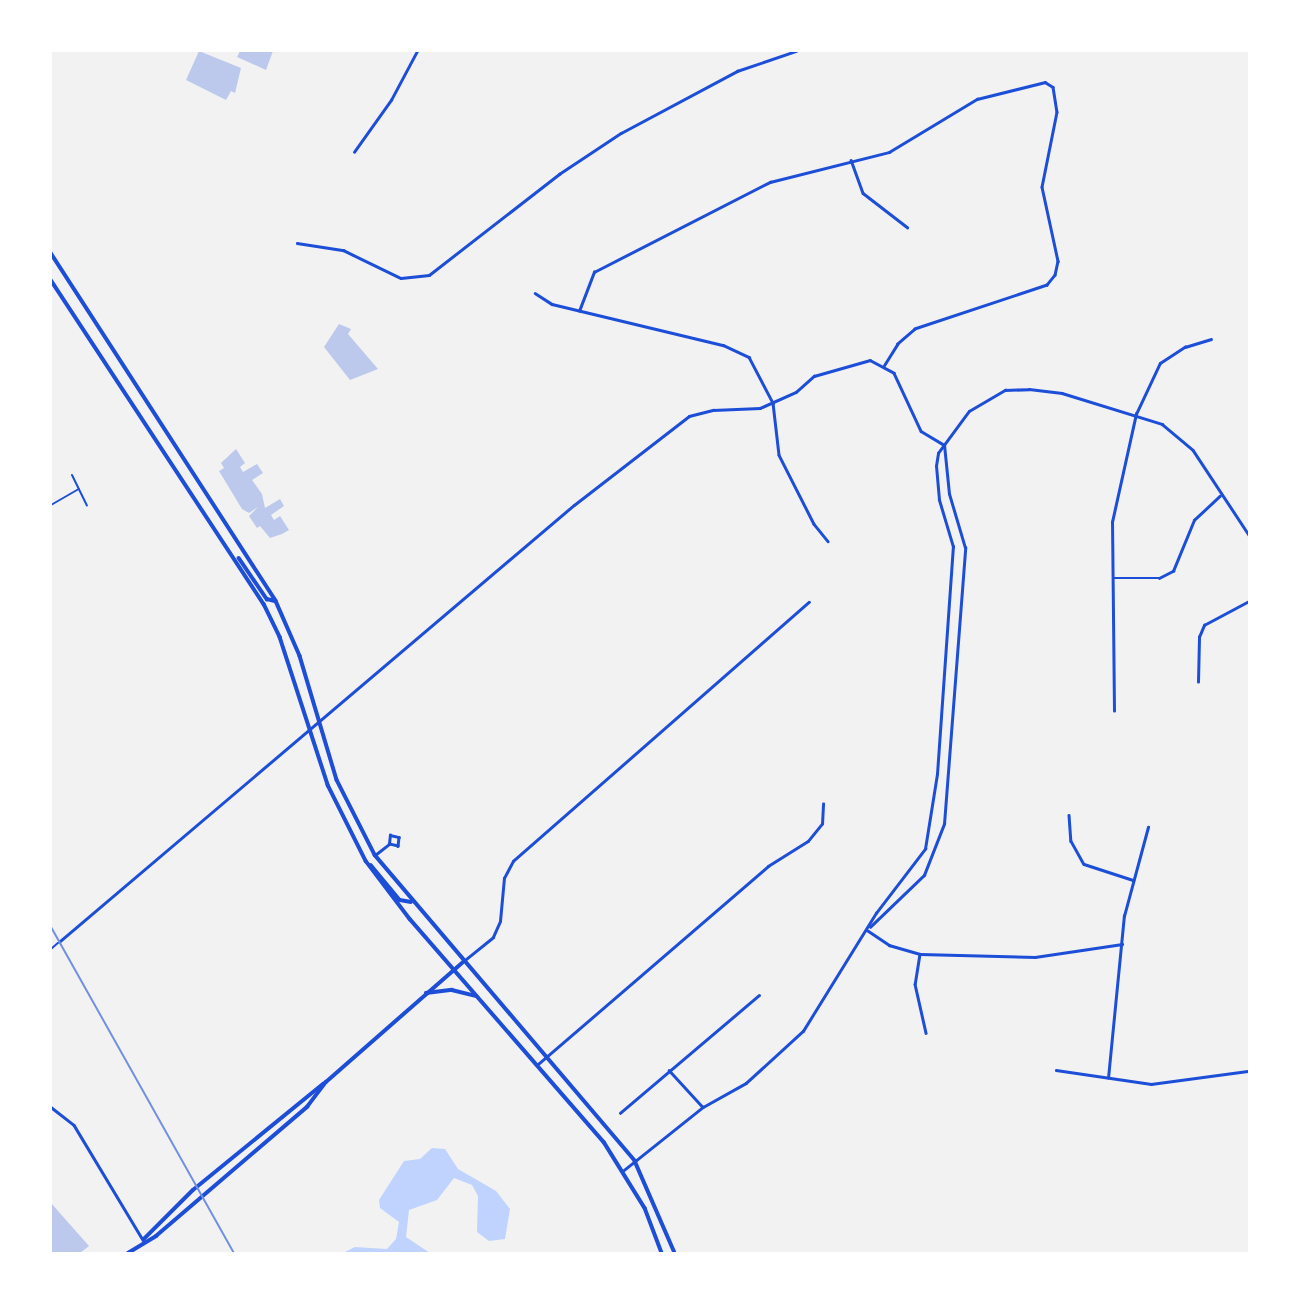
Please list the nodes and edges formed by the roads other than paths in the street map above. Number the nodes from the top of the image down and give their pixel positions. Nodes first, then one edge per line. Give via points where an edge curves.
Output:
1 (417, 51) edge
2 (796, 51) edge
3 (354, 152) dead end
4 (851, 160) junction
5 (906, 227) dead end
6 (297, 243) dead end
7 (51, 253) edge
8 (51, 280) edge
9 (535, 293) dead end
10 (579, 312) junction
11 (1211, 339) dead end
12 (885, 365) junction
13 (774, 403) junction
14 (1136, 414) junction
15 (944, 445) junction
16 (72, 475) dead end
17 (80, 489) junction
18 (1220, 496) junction
19 (51, 505) edge
20 (88, 506) dead end
21 (1249, 535) edge
22 (828, 541) dead end
23 (237, 557) junction
24 (1114, 578) junction
25 (276, 601) junction
26 (1249, 601) edge
27 (809, 602) dead end
28 (1198, 682) dead end
29 (1114, 711) dead end
30 (319, 719) junction
31 (310, 727) junction
32 (823, 804) dead end
33 (1069, 814) dead end
34 (1148, 828) dead end
35 (389, 845) dead end
36 (375, 855) junction
37 (366, 861) junction
38 (1133, 880) junction
39 (411, 902) junction
40 (866, 930) junction
41 (59, 942) joint
42 (1122, 944) junction
43 (51, 949) edge
44 (920, 954) junction
45 (462, 962) junction
46 (454, 969) junction
47 (424, 993) junction
48 (759, 995) dead end
49 (478, 997) junction
50 (926, 1033) dead end
51 (549, 1056) junction
52 (537, 1065) junction
53 (669, 1070) junction
54 (1056, 1070) dead end
55 (1249, 1072) edge
56 (1108, 1078) junction
57 (326, 1082) junction
58 (51, 1107) edge
59 (703, 1107) junction
60 (620, 1113) dead end
61 (635, 1161) junction
62 (624, 1170) junction
63 (143, 1241) junction
64 (128, 1253) edge
65 (662, 1253) edge
66 (675, 1253) edge

1 - 3 street via 391,100
2 - 6 street via 737,71 621,133 559,174 429,275 394,276 343,250
4 - 5 street via 863,192
4 - 10 street via 770,182 620,256 594,272
4 - 12 street via 889,152 977,99 1045,82 1053,86 1057,109 1042,187 1058,261 1055,275 1047,285 915,329
7 - 25 main road
8 - 23 main road
9 - 10 street
10 - 13 street via 741,351 759,370
11 - 14 street via 1185,347 1160,363
12 - 13 street via 854,362 814,376
12 - 15 street via 902,384 921,430
13 - 22 street via 779,455 814,524
13 - 30 street via 689,416 651,443 351,699
14 - 15 street via 1062,393 1005,390 969,411
14 - 18 street via 1179,436 1193,450
14 - 24 street via 1115,497
15 - 40 street via 938,453 936,484 953,547 931,829 918,862
15 - 40 street via 949,494 965,548 944,824 924,875
16 - 17 lane
17 - 19 lane
17 - 20 lane
18 - 21 street
18 - 24 street via 1194,520 1173,572 1159,579
23 - 25 main road via 267,599
23 - 31 main road via 279,637
24 - 29 street
25 - 30 main road via 300,656
26 - 28 street via 1205,625 1199,637
27 - 45 street via 513,861 504,878 500,921 493,937
30 - 31 street
30 - 36 main road via 337,780
31 - 37 main road via 328,785
31 - 41 street
32 - 51 street via 822,824 808,841 768,866
33 - 38 street via 1071,841 1084,864
34 - 38 street
35 - 36 street
36 - 39 main road
37 - 39 main road via 400,900
37 - 46 main road
38 - 42 street
39 - 45 main road
40 - 44 street via 889,945
40 - 59 street via 803,1031 746,1083
41 - 43 lane
42 - 44 street via 1035,957
42 - 56 street
44 - 50 street via 915,984
45 - 46 main road
45 - 51 main road
46 - 47 main road
46 - 49 main road
47 - 49 main road via 452,990
47 - 57 main road
48 - 53 street
49 - 52 main road
51 - 52 street
51 - 61 main road
52 - 62 main road
53 - 59 street
53 - 60 street
54 - 56 street
55 - 56 street via 1151,1084
57 - 63 main road via 193,1190
57 - 63 main road via 307,1107
58 - 63 street via 74,1125
59 - 61 street
61 - 62 street
61 - 66 main road
62 - 65 main road
63 - 64 main road

